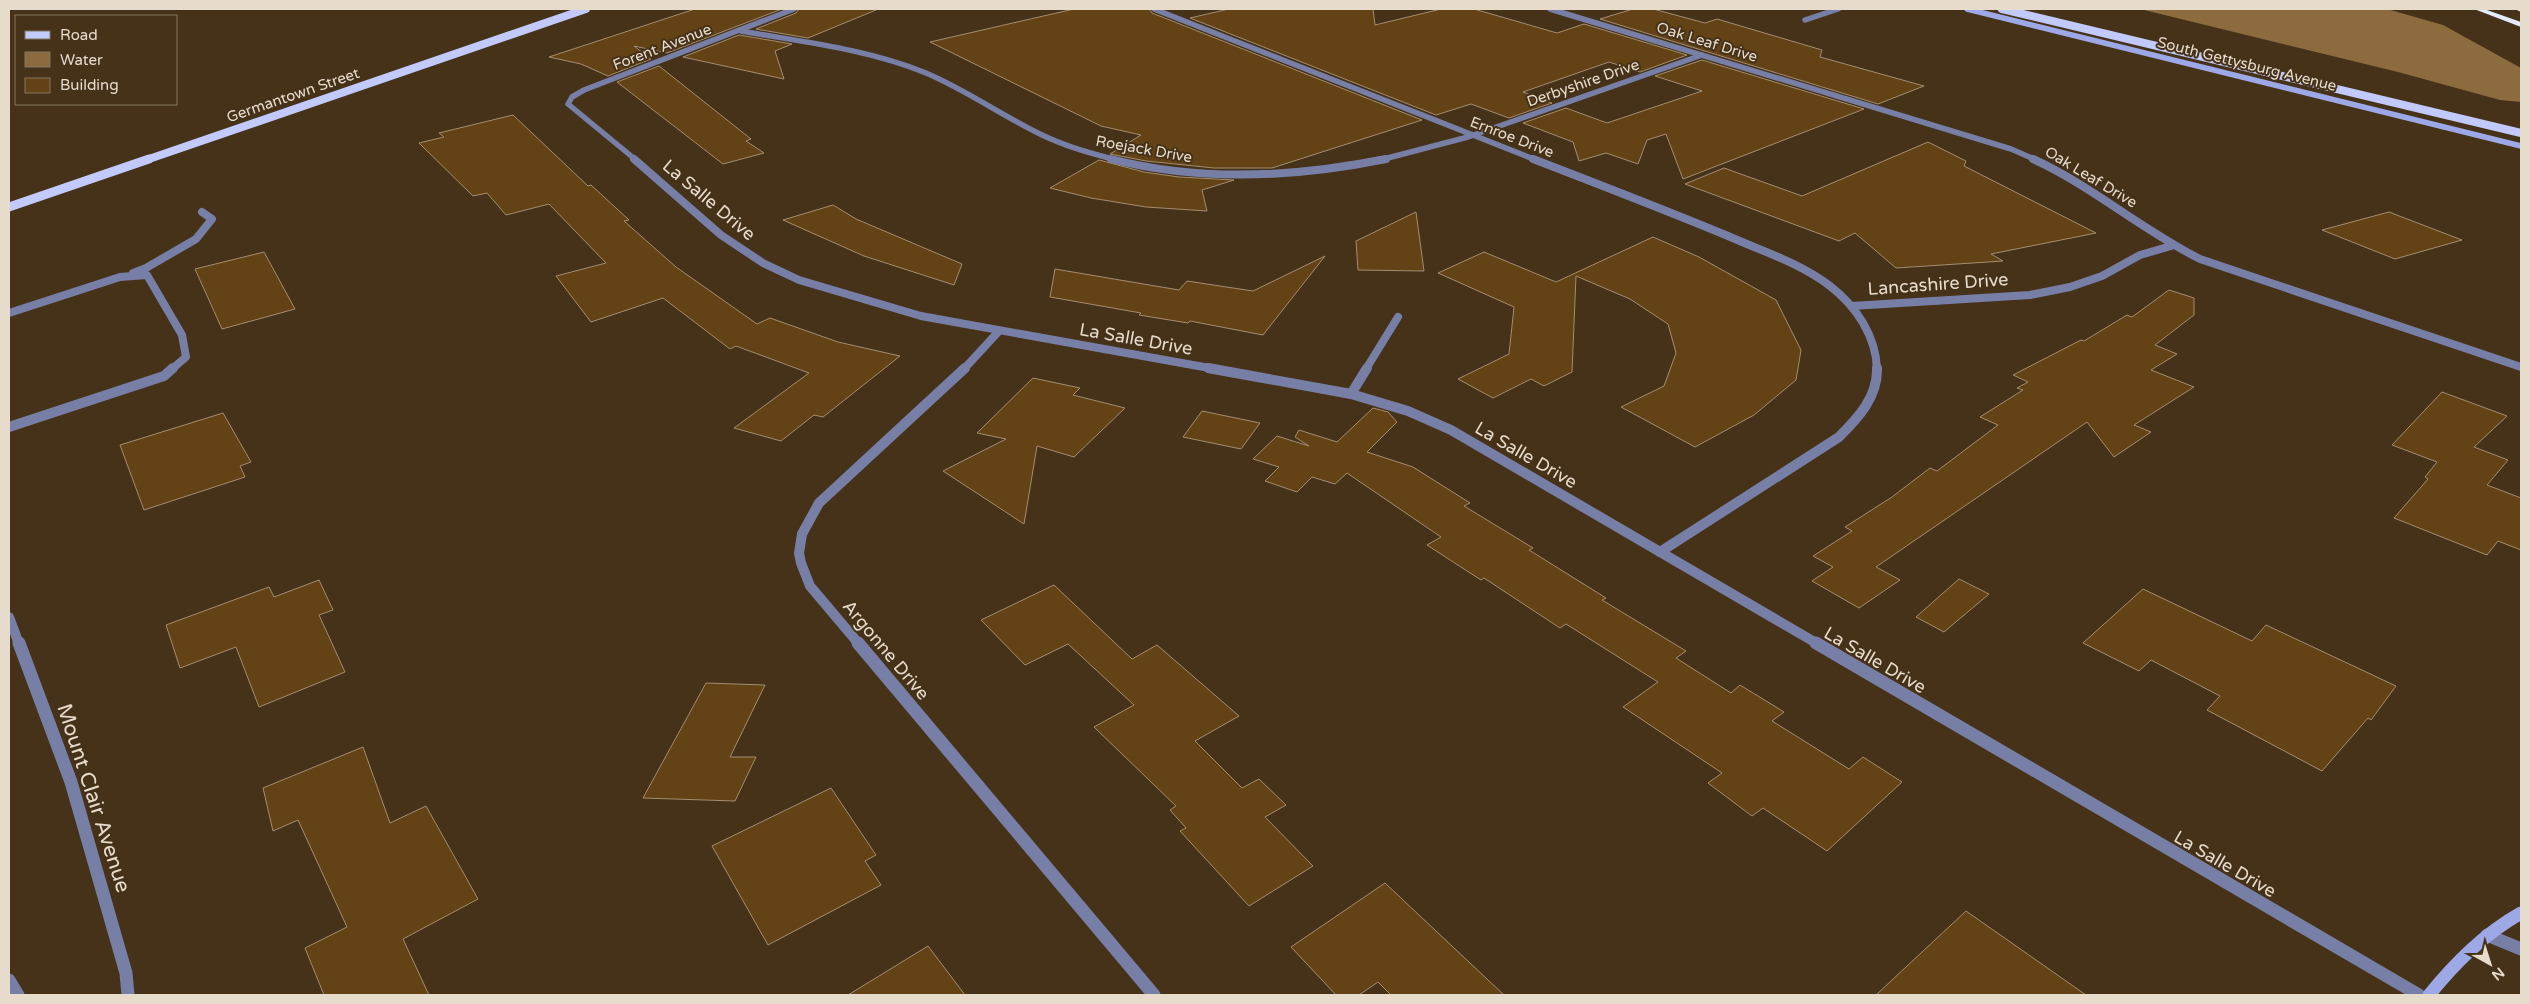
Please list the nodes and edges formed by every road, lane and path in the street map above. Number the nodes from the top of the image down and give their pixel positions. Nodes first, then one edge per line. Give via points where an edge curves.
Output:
1 (586, 9) edge
2 (794, 9) edge
3 (1154, 9) edge
4 (1550, 9) edge
5 (1838, 9) edge
6 (1967, 9) edge
7 (2002, 9) edge
8 (2478, 9) edge
9 (1805, 20) dead end
10 (2521, 25) edge
11 (740, 30) junction
12 (1702, 55) junction
13 (569, 101) joint
14 (2521, 133) edge
15 (1473, 135) junction
16 (2521, 146) edge
17 (9, 207) edge
18 (202, 212) dead end
19 (2171, 246) junction
20 (120, 277) junction
21 (1852, 306) junction
22 (9, 313) edge
23 (1398, 317) dead end
24 (999, 332) junction
25 (2521, 367) edge
26 (1351, 394) junction
27 (9, 427) edge
28 (1660, 552) junction
29 (9, 617) edge
30 (2521, 913) edge
31 (2487, 935) junction
32 (2521, 949) edge
33 (9, 980) edge
34 (18, 995) edge
35 (128, 995) edge
36 (1154, 995) edge
37 (2419, 995) edge
38 (2428, 995) edge

1 - 17 main road, Germantown Street
2 - 11 street, Forent Avenue
3 - 15 street, Ernroe Drive
4 - 12 street, Oak Leaf Drive
5 - 9 street
6 - 16 main road, South Gettysburg Avenue
7 - 14 main road, South Gettysburg Avenue
8 - 10 highway
11 - 13 street, Forent Avenue via 584,90
11 - 15 street, Roejack Drive via 855,52 911,68 1062,144 1142,165 1228,173 1304,172 1372,162
12 - 15 street, Derbyshire Drive
12 - 19 street, Oak Leaf Drive via 2036,159
13 - 24 street, La Salle Drive via 571,108 648,170 720,235 763,263 799,280 859,299
15 - 21 street, Ernroe Drive via 1798,267 1828,285
18 - 20 street via 212,219 196,239 146,268
19 - 21 street, Lancashire Drive via 2140,255 2102,276 2070,287 2030,294
19 - 25 street, Oak Leaf Drive via 2247,276
20 - 22 street
20 - 27 street via 147,275 182,335 186,357 164,376
21 - 28 street, Lancashire Drive via 1870,332 1878,361 1876,387 1863,413 1839,437
23 - 26 street
24 - 26 street, La Salle Drive
24 - 36 street, Argonne Drive via 971,363 819,503 803,526 798,545 804,574 810,586 955,761
26 - 28 street, La Salle Drive via 1408,411 1451,430
28 - 37 street, La Salle Drive
29 - 35 street, Mount Clair Avenue via 71,782 126,973
30 - 31 main road
31 - 32 street
31 - 38 main road via 2456,962
33 - 34 street

